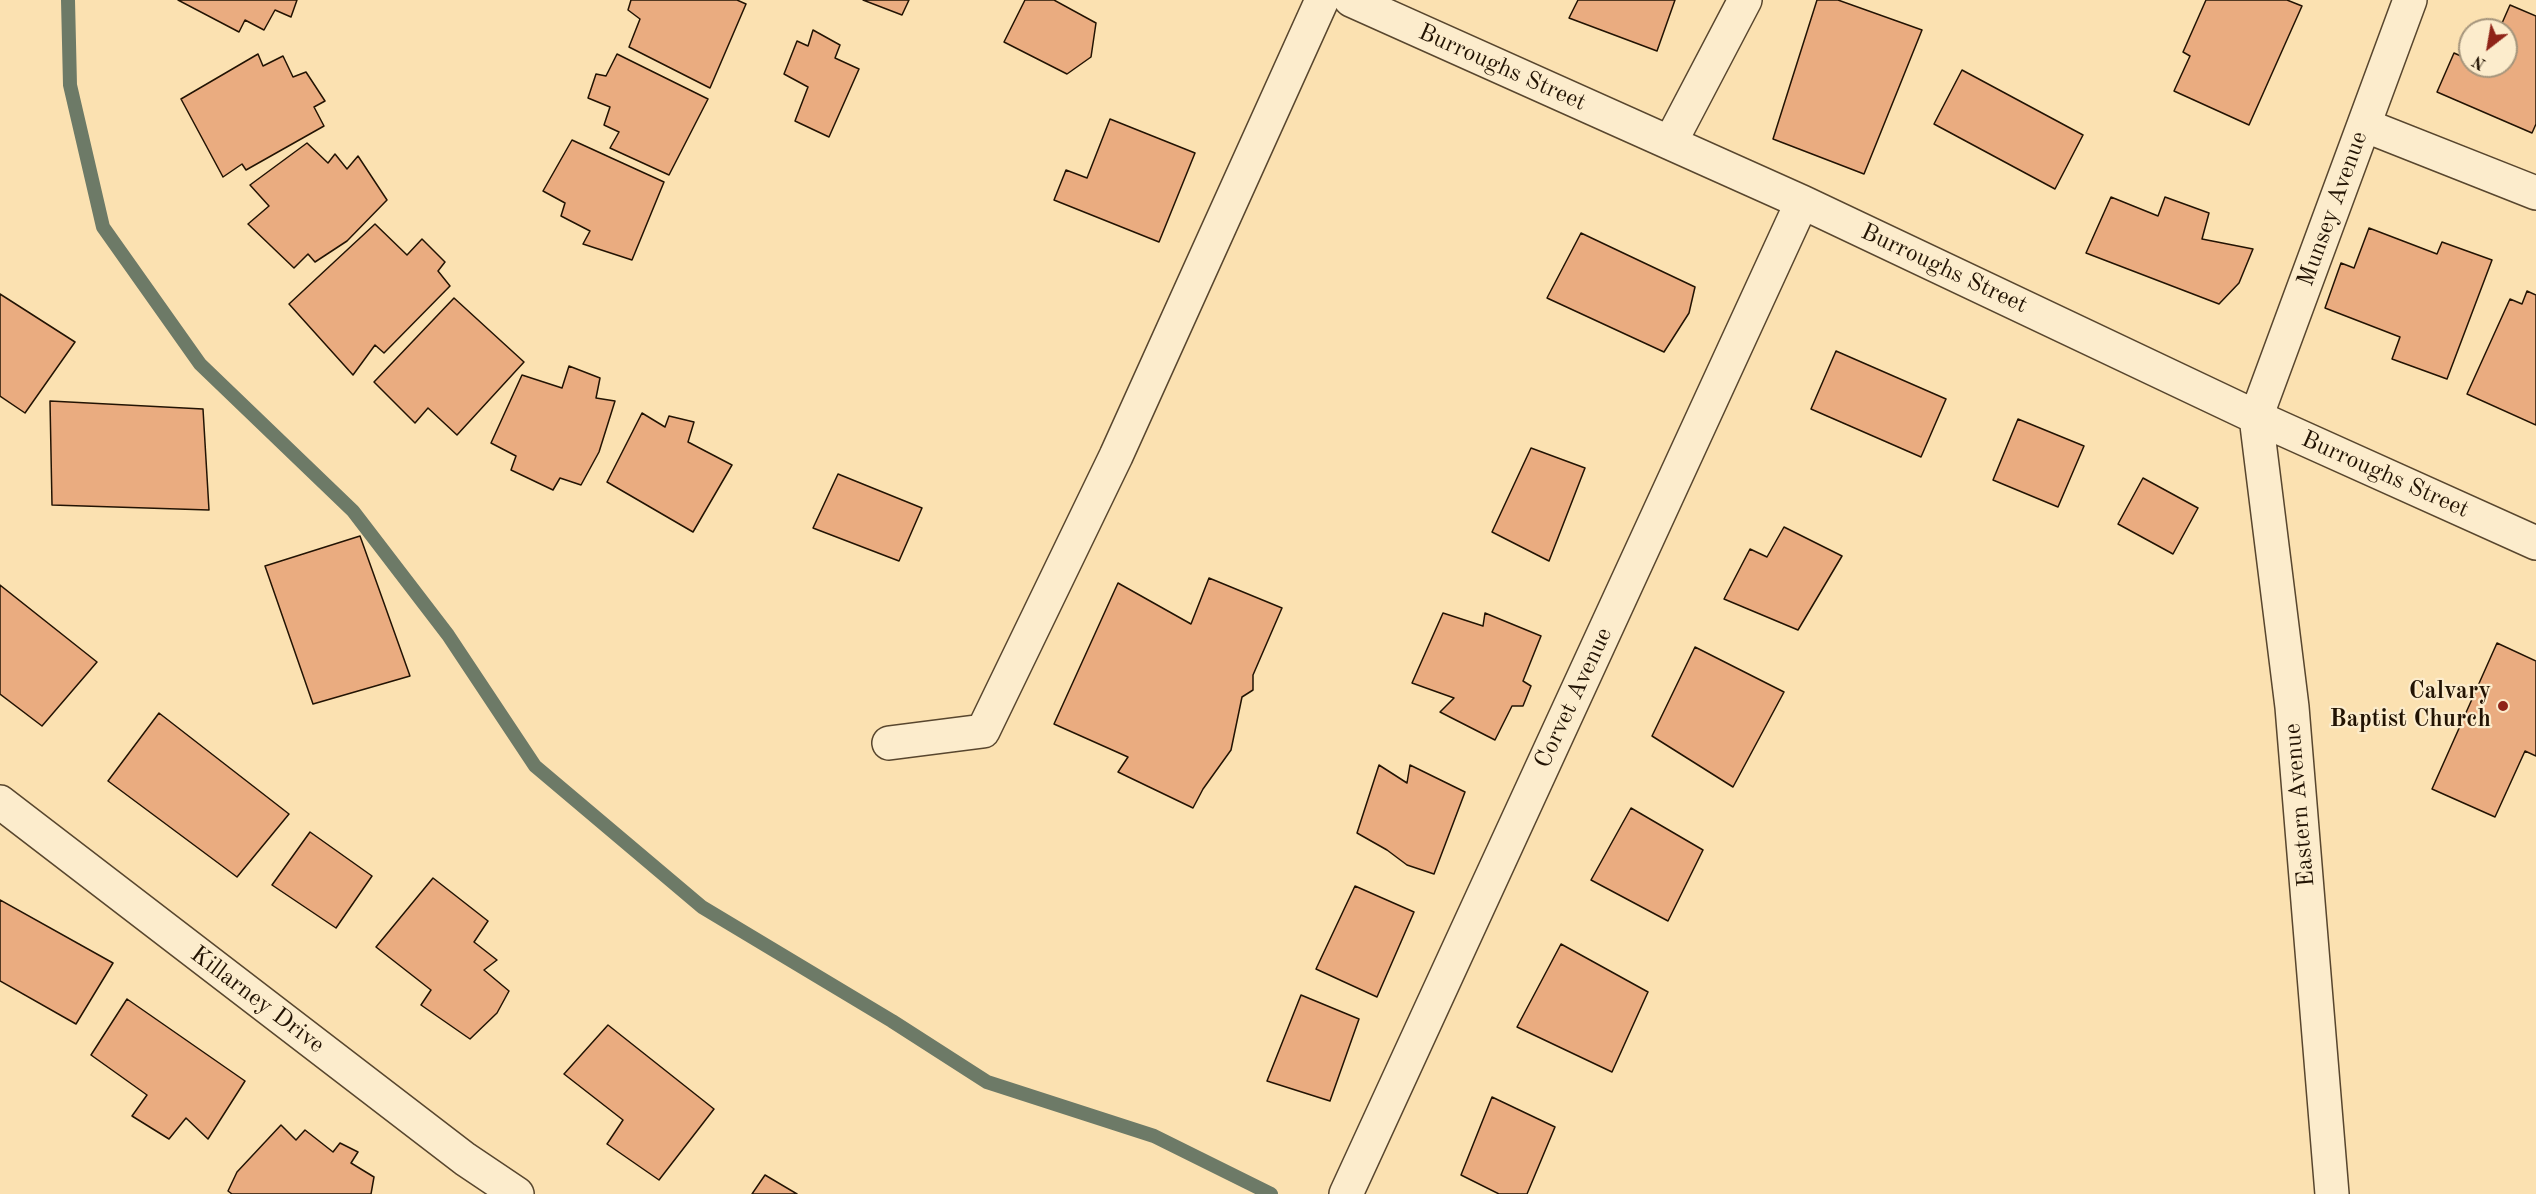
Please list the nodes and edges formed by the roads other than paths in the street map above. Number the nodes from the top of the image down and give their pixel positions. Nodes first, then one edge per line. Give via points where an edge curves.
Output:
1 (1322, 0) edge
2 (1351, 0) edge
3 (1745, 0) edge
4 (2410, 0) edge
5 (2364, 125) junction
6 (1670, 143) junction
7 (2536, 193) edge
8 (1802, 202) junction
9 (2256, 417) junction
10 (2536, 543) edge
11 (889, 743) dead end
12 (0, 802) edge
13 (517, 1194) edge
14 (1346, 1194) edge
15 (2332, 1194) edge

1 - 11 street via 1116,456 983,730
2 - 6 street, Burroughs Street
3 - 6 street
4 - 5 street, Munsey Avenue
5 - 7 street
5 - 9 street, Munsey Avenue
6 - 8 street, Burroughs Street
8 - 9 street, Burroughs Street
8 - 14 street, Corvet Avenue
9 - 10 street, Burroughs Street
9 - 15 street, Eastern Avenue via 2292,707
12 - 13 street, Killarney Drive via 456,1152

